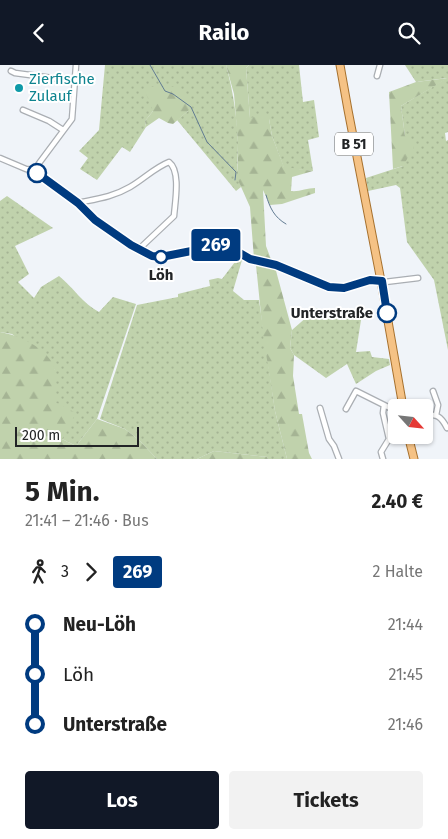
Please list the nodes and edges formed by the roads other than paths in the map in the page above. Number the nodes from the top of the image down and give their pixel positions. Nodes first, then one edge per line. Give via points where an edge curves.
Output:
1 (76, 65) edge
2 (340, 65) edge
3 (380, 65) edge
4 (11, 71) dead end
5 (377, 76) dead end
6 (75, 81) junction
7 (23, 110) dead end
8 (63, 130) junction
9 (0, 159) edge
10 (34, 170) junction
11 (78, 203) junction
12 (138, 249) junction
13 (418, 278) dead end
14 (382, 281) junction
15 (433, 391) dead end
16 (402, 399) edge
17 (384, 405) junction
18 (388, 407) edge
19 (320, 408) dead end
20 (346, 409) dead end
21 (436, 415) joint
22 (446, 428) dead end
23 (410, 444) edge
24 (339, 459) edge
25 (383, 459) edge
26 (414, 459) edge

1 - 6 street
2 - 14 main road, B 51
3 - 5 street
4 - 6 street
6 - 8 street via 72,119
7 - 8 street
8 - 10 street
9 - 10 street
10 - 11 street
11 - 12 street via 95,220
11 - 12 street via 114,195 169,162 175,168 173,218
12 - 14 street via 161,257 222,245 250,259 276,265 336,288 370,280
13 - 14 street
14 - 16 main road, B 51
15 - 21 street via 438,405
17 - 18 street
17 - 20 street via 356,391
17 - 25 street via 389,439 381,452
19 - 24 street
21 - 22 street via 442,418
23 - 26 main road

